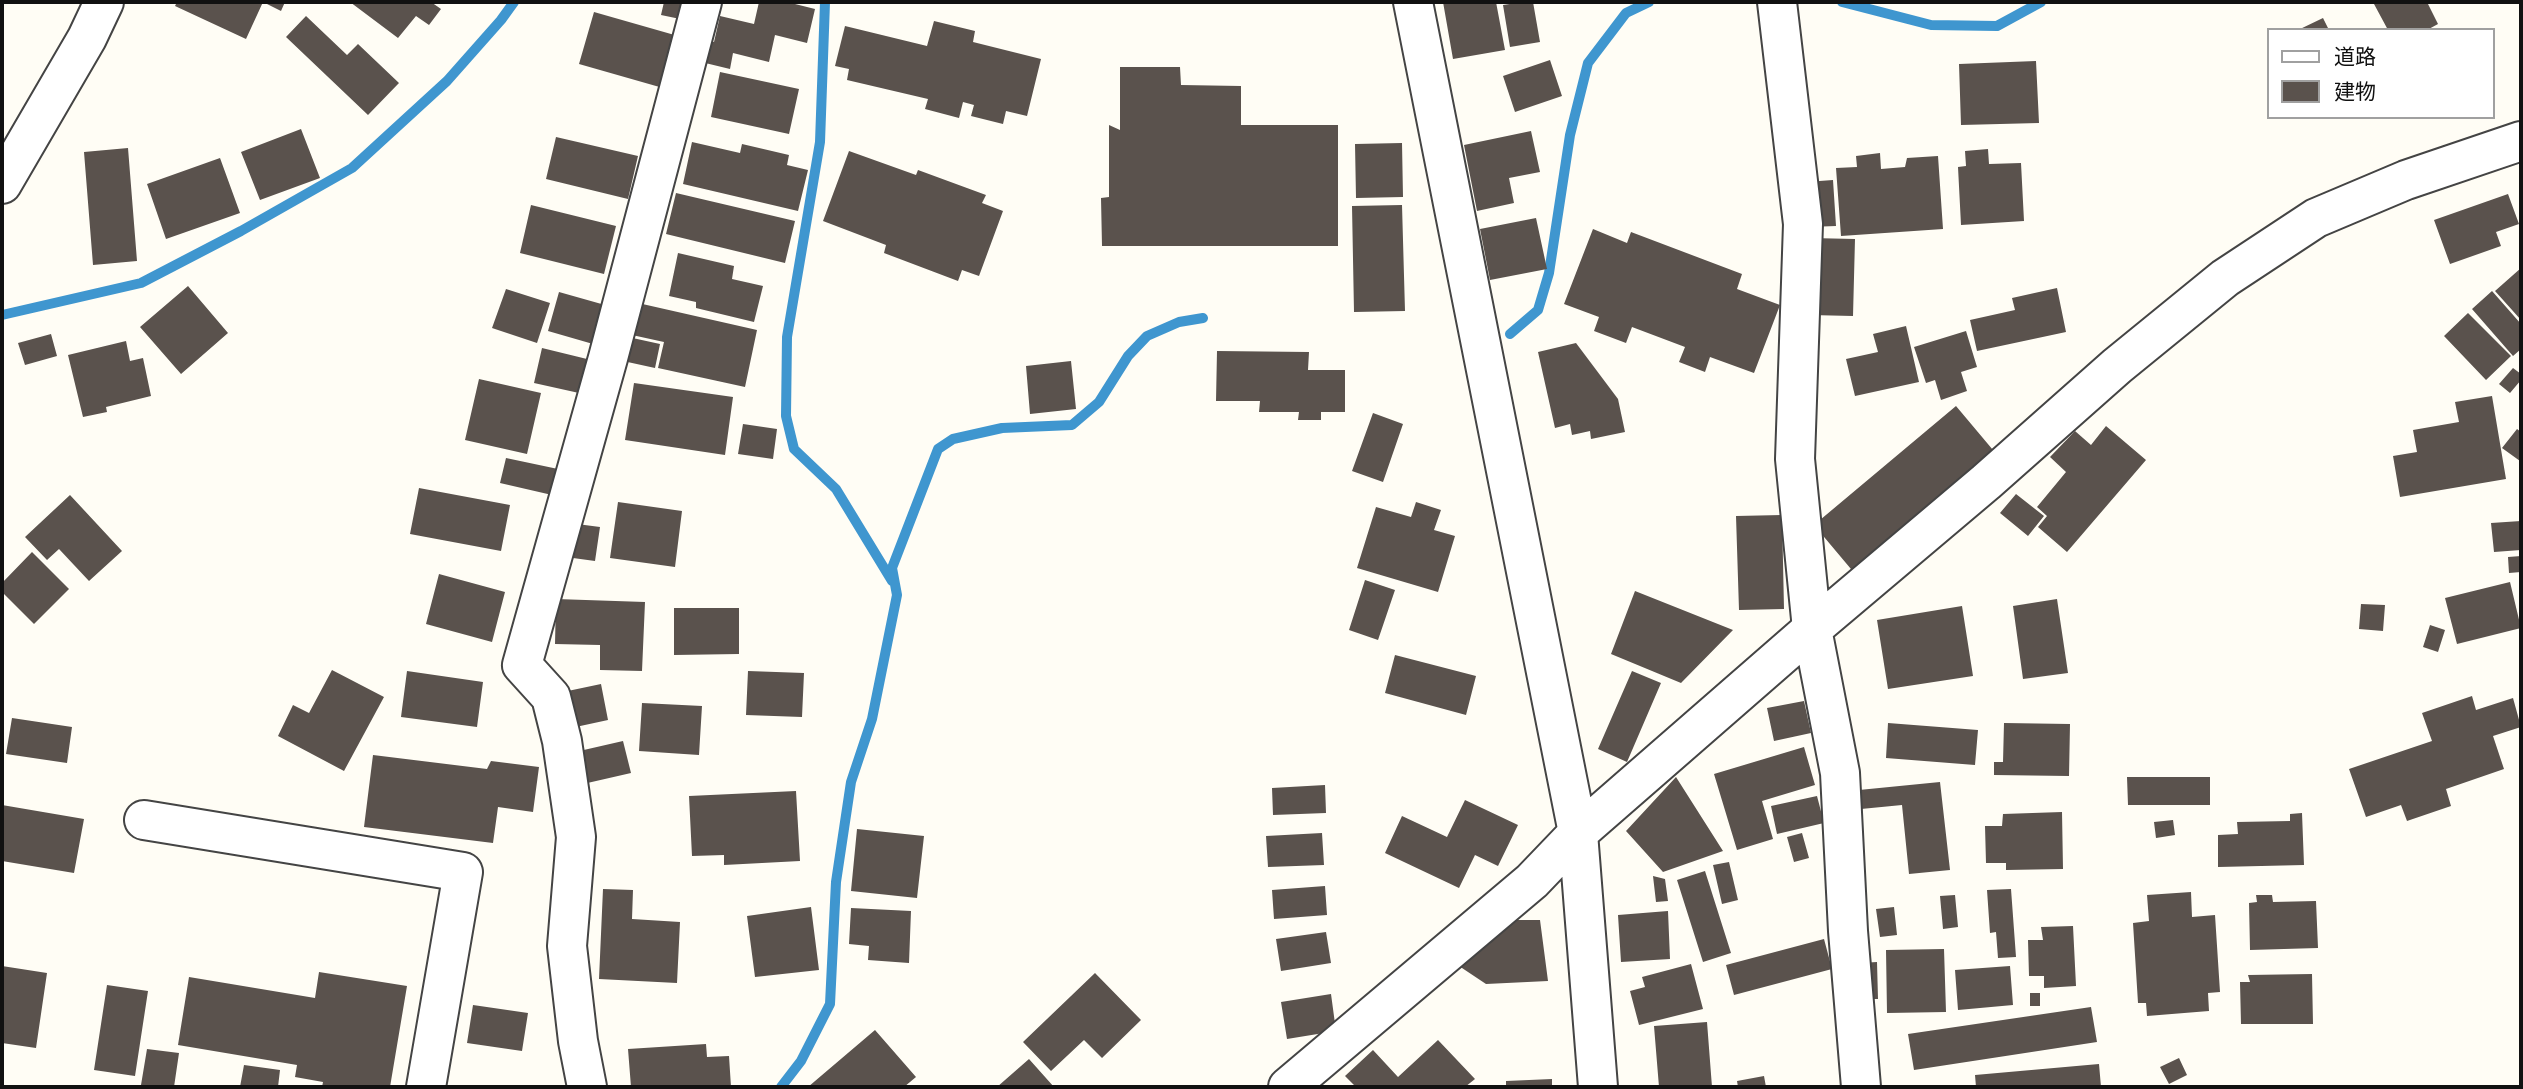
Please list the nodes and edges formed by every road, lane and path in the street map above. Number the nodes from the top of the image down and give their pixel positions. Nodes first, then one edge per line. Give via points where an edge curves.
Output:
1 (104, 2) edge
2 (702, 2) edge
3 (1413, 2) edge
4 (1777, 2) edge
5 (2521, 141) edge
6 (2, 184) edge
7 (1812, 629) junction
8 (144, 820) dead end
9 (1578, 833) junction
10 (426, 1087) edge
11 (587, 1087) edge
12 (1288, 1087) edge
13 (1598, 1087) edge
14 (1861, 1087) edge

1 - 6 street via 61,86
2 - 11 street via 522,664 551,697 562,741 576,837 567,946
3 - 9 street
4 - 7 street via 1803,224 1795,459
5 - 7 street via 2406,180 2316,218 2225,278
7 - 9 street
7 - 14 street via 1840,773
8 - 10 street via 463,873
9 - 12 street via 1532,881
9 - 13 street

